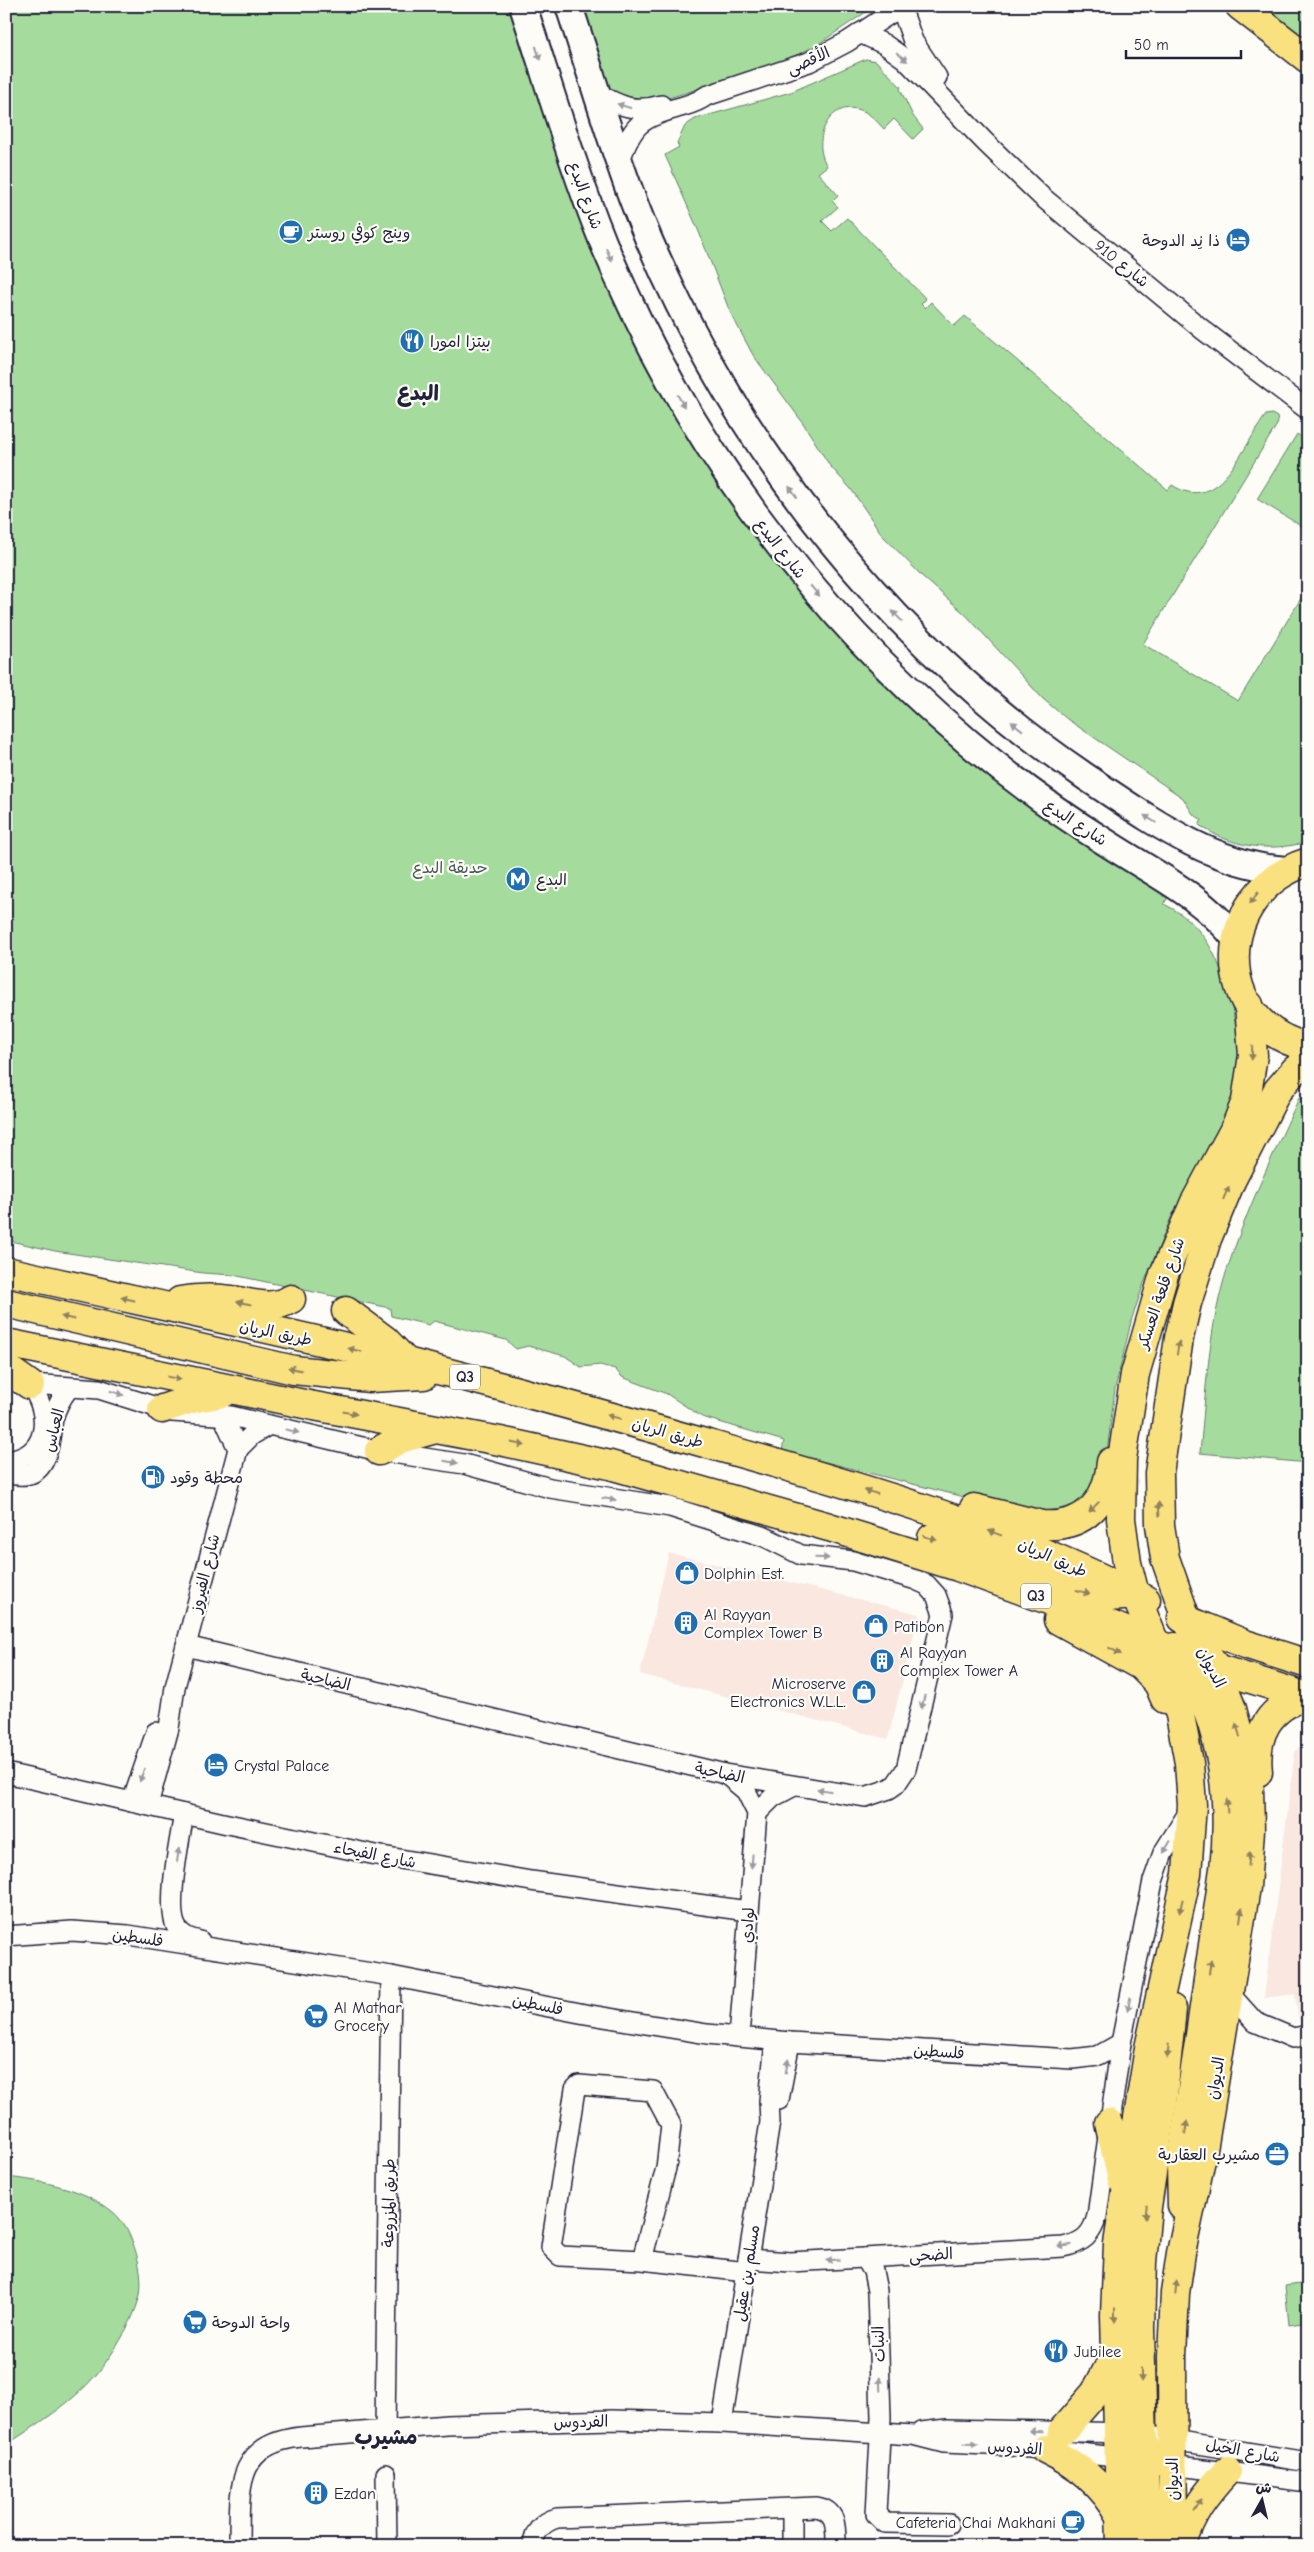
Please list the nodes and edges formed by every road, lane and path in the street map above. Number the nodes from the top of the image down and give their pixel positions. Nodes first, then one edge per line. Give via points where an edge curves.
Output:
1 (523, 6) edge
2 (569, 6) edge
3 (1240, 6) edge
4 (901, 7) edge
5 (860, 34) junction
6 (1308, 59) edge
7 (597, 93) junction
8 (706, 96) junction
9 (948, 102) junction
10 (619, 163) junction
11 (1308, 410) edge
12 (1297, 866) edge
13 (1236, 939) junction
14 (1249, 1005) junction
15 (1308, 1047) edge
16 (1308, 1060) edge
17 (6, 1271) edge
18 (1164, 1274) junction
19 (291, 1299) dead end
20 (6, 1303) edge
21 (158, 1306) junction
22 (346, 1311) dead end
23 (6, 1343) edge
24 (407, 1363) junction
25 (6, 1368) edge
26 (448, 1373) junction
27 (18, 1383) edge
28 (69, 1388) junction
29 (239, 1391) junction
30 (1130, 1398) junction
31 (162, 1409) junction
32 (222, 1414) junction
33 (269, 1425) junction
34 (436, 1429) junction
35 (238, 1449) junction
36 (379, 1451) junction
37 (6, 1461) edge
38 (610, 1465) junction
39 (6, 1473) edge
40 (918, 1506) junction
41 (915, 1553) junction
42 (1165, 1558) junction
43 (1148, 1594) junction
44 (186, 1646) junction
45 (1186, 1646) junction
46 (1308, 1664) edge
47 (1307, 1691) edge
48 (1189, 1763) junction
49 (6, 1773) edge
50 (725, 1774) junction
51 (794, 1786) junction
52 (140, 1804) junction
53 (1192, 1805) junction
54 (757, 1813) junction
55 (184, 1814) junction
56 (1250, 1830) junction
57 (172, 1896) junction
58 (748, 1911) junction
59 (1174, 1933) junction
60 (6, 1936) edge
61 (146, 1938) junction
62 (229, 1952) junction
63 (391, 1976) junction
64 (1229, 1993) junction
65 (1308, 2035) edge
66 (739, 2038) junction
67 (783, 2041) junction
68 (1122, 2043) junction
69 (1072, 2059) junction
70 (1116, 2079) junction
71 (1109, 2123) junction
72 (1125, 2192) junction
73 (1186, 2228) junction
74 (865, 2258) junction
75 (642, 2260) junction
76 (747, 2266) junction
77 (1115, 2356) junction
78 (722, 2423) junction
79 (385, 2430) junction
80 (880, 2433) junction
81 (1172, 2438) junction
82 (1054, 2440) junction
83 (1130, 2446) junction
84 (1308, 2462) edge
85 (1172, 2466) junction
86 (1227, 2471) junction
87 (386, 2474) dead end
88 (1308, 2482) edge
89 (792, 2508) junction
90 (1120, 2517) junction
91 (949, 2524) dead end
92 (240, 2546) edge
93 (387, 2546) edge
94 (533, 2546) edge
95 (792, 2546) edge
96 (836, 2546) edge
97 (1121, 2546) edge
98 (1148, 2546) edge
99 (1173, 2546) edge
100 (1181, 2546) edge

1 -> 13 main road, شارع البدع via 572,158 621,283 687,411 762,524 830,609 947,725 1031,792 1198,900 1225,924
2 - 7 main road
3 - 6 main road
4 - 5 street, الأقصى
4 - 9 street, شارع 910 via 913,41 944,86
5 - 8 street, الأقصى via 802,64
5 -> 9 street, شارع 910 via 895,51
8 -> 7 street, الأقصى via 690,96 639,109 622,106
7 - 10 main road
8 - 10 street, الأقصى via 640,123 631,133
9 - 11 street, شارع 910 via 1005,163 1056,209 1222,346
12 -> 10 main road via 1253,866 1220,856 1132,808 1058,758 1002,714 942,661 885,603 818,526 765,453 722,384 665,276
12 -> 13 main road via 1268,882 1253,898 1242,918
13 - 14 main road via 1238,980
14 - 15 main road via 1277,1034
14 -> 18 main road, شارع قلعة العسكر via 1253,1055 1246,1101 1236,1128 1194,1204
42 -> 16 main road, شارع قلعة العسكر via 1160,1525 1159,1473 1179,1338 1190,1294 1207,1238 1277,1091
21 -> 17 main road, طريق الريان / Q3
18 - 30 main road, شارع قلعة العسكر via 1140,1350
18 - 43 main road via 1137,1481
19 -> 21 main road via 271,1306 208,1299
26 -> 20 main road via 370,1378 319,1374
24 -> 21 main road, طريق الريان / Q3
22 - 24 main road via 385,1340
23 -> 29 main road, طريق الريان / Q3
24 - 26 main road, طريق الريان / Q3
25 - 27 main road
40 -> 26 main road, طريق الريان / Q3 via 698,1441
27 - 28 street
27 - 37 street, العباس via 42,1408 44,1425 41,1437 30,1453
28 -> 31 street via 110,1391
28 - 39 street, العباس via 56,1411 48,1453 41,1465 23,1474
29 - 31 main road via 192,1399
29 -> 34 main road, طريق الريان / Q3
30 -> 40 main road via 1116,1418 1106,1489 1097,1504 1078,1519 1054,1526 958,1505
30 - 43 main road, شارع قلعة العسكر via 1122,1459 1121,1519 1127,1563
31 - 32 street
32 - 33 street
32 - 35 street
33 - 35 street
33 -> 36 street
34 - 36 main road via 411,1434
34 -> 38 main road, طريق الريان / Q3
35 - 44 street, شارع الفيروز
36 -> 51 street, الضاحية via 464,1464 580,1494 670,1507 778,1542 801,1555 853,1561 922,1582 936,1595 943,1614 906,1769 896,1784 882,1793 865,1797
38 - 41 main road, طريق الريان / Q3
38 -> 43 main road via 694,1476 845,1514 970,1551 1092,1595
43 -> 40 main road, طريق الريان / Q3
41 - 45 main road, طريق الريان / Q3
41 -> 48 main road via 955,1578 1041,1610 1147,1671 1162,1690 1176,1742
42 - 43 main road
42 - 45 main road, شارع قلعة العسكر
43 - 45 main road, الديوان
43 - 45 main road, طريق الريان / Q3
44 - 50 street, الضاحية
44 - 52 street, شارع الفيروز via 173,1697 159,1724
45 - 46 main road, طريق الريان / Q3 via 1244,1644
45 - 47 main road, طريق الريان / Q3
45 - 48 main road, الديوان via 1173,1690
56 -> 45 main road, الديوان via 1249,1787 1232,1709
73 -> 45 main road via 1180,2198 1181,2166 1228,1825 1225,1780 1215,1733 1196,1684
47 - 56 main road via 1274,1714 1260,1736 1256,1754 1262,1801
48 - 53 main road, الديوان
49 - 52 street, شارع الفيحاء
50 - 51 street, الضاحية
50 - 54 street via 746,1791
51 - 54 street via 773,1797
52 - 55 street, شارع الفيحاء
53 -> 59 main road, الديوان via 1187,1874
53 -> 68 street via 1163,1853 1155,1873
54 -> 58 street, لوادي
57 -> 55 street
55 - 58 street, شارع الفيحاء via 454,1869
64 -> 56 main road, الديوان via 1246,1887
57 - 61 street via 162,1924
57 - 62 street via 175,1923 180,1932 188,1938
58 - 66 street, لوادي
59 - 72 main road, الديوان via 1149,2048
59 -> 83 main road via 1171,2028 1147,2207
60 - 61 street, فلسطين via 90,1931
61 - 62 street, فلسطين
62 - 63 street, فلسطين
63 - 66 street, فلسطين via 671,2030
63 - 79 street, طريق المزروعة
64 - 65 street via 1255,2022 1293,2038
64 - 73 main road, الديوان via 1200,2170
66 - 67 street, فلسطين
67 - 69 street, فلسطين
67 - 76 street, مسلم بن عقيل via 782,2087 770,2122
68 - 69 street, فلسطين via 1098,2056
68 - 70 street
69 - 70 street, فلسطين via 1095,2066
70 - 71 street
71 - 72 main road
71 -> 74 street, الضحى via 1097,2216 1088,2237 1077,2244
72 -> 77 main road, الديوان via 1115,2274
81 -> 73 main road, الديوان via 1172,2336 1175,2293
74 -> 76 street, الضحى
80 -> 74 street, النبات via 877,2290 873,2271
75 - 75 street, الضحى via 666,2168 671,2125 652,2092 579,2085 575,2089 551,2246 560,2256
75 - 76 street, الضحى
76 - 78 street, مسلم بن عقيل
77 - 82 main road via 1095,2394
77 - 83 main road, الديوان
78 - 79 street, الفردوس via 557,2421
78 - 80 street, الفردوس
79 - 92 street, الفردوس via 283,2439 253,2455 242,2487
80 - 82 street, الفردوس via 913,2435 944,2442
80 - 91 street, النبات via 878,2518 885,2522
81 - 83 street, شارع الخيل
81 - 84 street, شارع الخيل
81 - 85 main road, الديوان
82 - 83 street, الفردوس
82 - 83 street, الفردوس
82 - 90 main road via 1078,2467 1095,2479
83 - 85 main road via 1143,2446
83 - 90 main road, الديوان
83 - 98 main road
85 - 86 street, شارع الخيل
85 - 99 main road, الديوان
86 - 88 street, شارع الخيل
100 -> 86 main road via 1188,2523 1201,2500
87 - 93 street
89 - 94 street via 557,2518 539,2528
89 - 95 street
89 - 96 street via 816,2507 828,2511 835,2520
90 - 97 main road, الديوان

